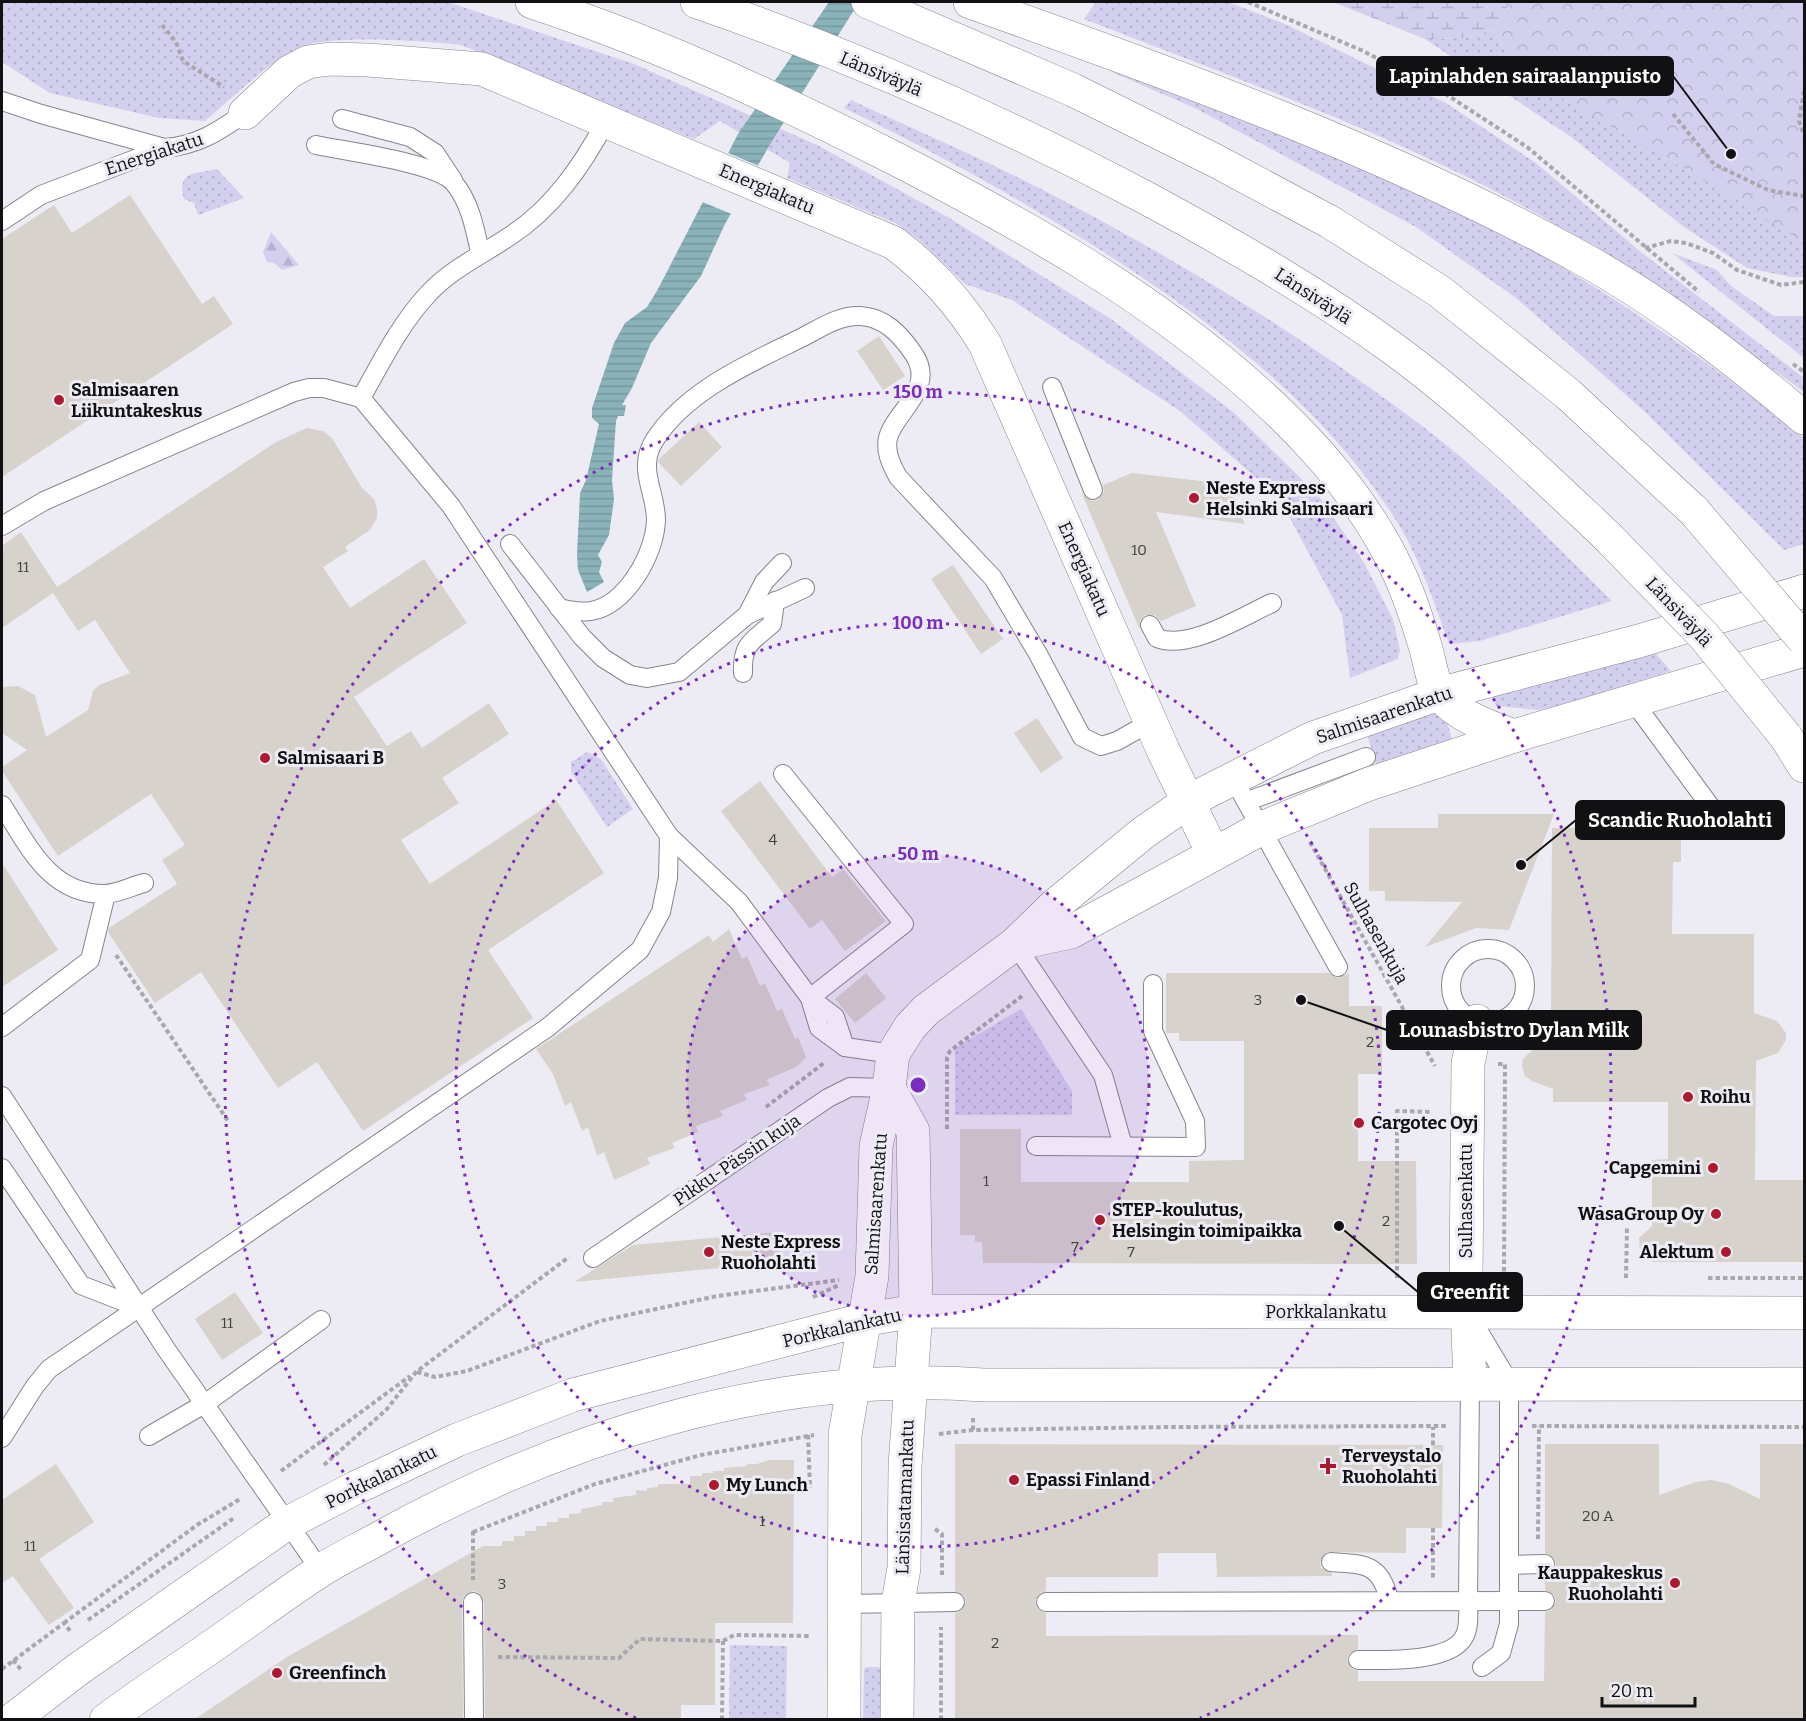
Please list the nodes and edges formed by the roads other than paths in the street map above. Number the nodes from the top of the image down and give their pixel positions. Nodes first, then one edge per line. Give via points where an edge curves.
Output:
1 (532, 2) edge
2 (697, 2) edge
3 (868, 2) edge
4 (970, 2) edge
5 (2, 100) edge
6 (249, 108) joint
7 (342, 119) dead end
8 (606, 121) junction
9 (316, 145) dead end
10 (164, 148) junction
11 (453, 180) junction
12 (2, 221) edge
13 (480, 252) junction
14 (1052, 387) dead end
15 (361, 398) junction
16 (1804, 418) edge
17 (1093, 490) dead end
18 (2, 526) edge
19 (510, 544) dead end
20 (782, 563) dead end
21 (805, 588) dead end
22 (1804, 591) edge
23 (775, 601) junction
24 (1272, 603) dead end
25 (559, 608) junction
26 (747, 615) junction
27 (1150, 625) dead end
28 (1804, 640) edge
29 (1804, 650) edge
30 (743, 673) dead end
31 (1439, 694) junction
32 (1633, 701) junction
33 (1151, 722) junction
34 (1514, 736) junction
35 (1366, 757) dead end
36 (1804, 766) edge
37 (783, 774) dead end
38 (1189, 801) junction
39 (1248, 802) junction
40 (2, 805) edge
41 (1716, 814) dead end
42 (669, 836) junction
43 (1213, 853) junction
44 (144, 883) dead end
45 (106, 894) junction
46 (1015, 944) junction
47 (1338, 967) dead end
48 (1152, 984) dead end
49 (810, 998) junction
50 (1477, 1021) junction
51 (2, 1027) edge
52 (893, 1054) junction
53 (889, 1088) junction
54 (2, 1096) edge
55 (1036, 1146) dead end
56 (1123, 1146) junction
57 (2, 1168) edge
58 (593, 1258) dead end
59 (140, 1308) junction
60 (916, 1311) junction
61 (1467, 1313) junction
62 (1804, 1313) edge
63 (321, 1320) dead end
64 (862, 1320) junction
65 (909, 1382) junction
66 (1509, 1382) junction
67 (1470, 1383) junction
68 (1804, 1384) edge
69 (853, 1386) junction
70 (206, 1403) junction
71 (149, 1436) dead end
72 (2, 1438) edge
73 (286, 1524) junction
74 (1332, 1562) dead end
75 (1541, 1564) road end
76 (1509, 1565) junction
77 (321, 1571) junction
78 (1389, 1600) junction
79 (1468, 1600) junction
80 (1509, 1601) junction
81 (1545, 1601) dead end
82 (473, 1602) road end
83 (955, 1602) dead end
84 (1046, 1602) dead end
85 (898, 1603) junction
86 (846, 1604) junction
87 (1358, 1660) dead end
88 (1482, 1667) dead end
89 (12, 1719) edge
90 (106, 1719) edge
91 (474, 1719) edge
92 (844, 1719) edge
93 (897, 1719) edge

1 - 31 main road via 587,20 754,89 974,200 1090,268 1209,352 1257,391 1363,509 1397,568 1413,606
2 - 36 main road, Länsiväylä, bridge via 892,77 1046,145 1226,241 1396,350 1510,445 1608,537 1704,636 1786,737
3 - 28 main road, bridge via 1073,90 1216,161 1330,222 1439,291 1568,394 1694,511
4 - 16 main road via 1121,55 1435,184 1584,259 1699,334
5 - 10 lane
6 - 8 main road, Energiakatu via 289,72 308,62 368,60 482,69
6 - 10 lane, Energiakatu via 214,134 186,147
7 - 11 lane via 410,137 435,153
8 - 13 lane via 564,189 510,236
8 - 33 main road, Energiakatu via 894,243 921,264 964,310 985,344
9 - 11 lane via 425,167
10 - 12 lane, Energiakatu via 41,195
11 - 13 lane via 472,219
13 - 15 lane via 429,293 405,323
14 - 17 lane
15 - 18 lane via 324,388 294,392 44,501
15 - 42 lane via 451,506
19 - 25 lane
20 - 26 lane via 764,582
21 - 23 lane
22 - 31 main road, Salmisaarenkatu via 1627,645
23 - 26 lane
23 - 30 lane via 772,624 742,654
24 - 27 lane via 1176,643 1157,638
25 - 26 lane via 603,658 630,675 647,678 679,672
25 - 33 lane via 591,611 603,607 626,589 640,568 656,521 647,460 654,441 677,415 742,368 843,317 863,316 889,326 913,353 920,369 916,394 889,435 891,465 993,578 1082,737 1101,746
29 - 32 main road, Salmisaarenkatu
31 - 34 main road via 1466,718
31 - 39 main road, Salmisaarenkatu via 1313,738
32 - 34 main road, Salmisaarenkatu
32 - 41 lane
33 - 38 main road, Energiakatu
34 - 39 main road, Salmisaarenkatu via 1369,784
35 - 39 lane
37 - 49 lane via 904,924
38 - 39 main road, Salmisaarenkatu
38 - 43 main road, Energiakatu
38 - 46 main road, Salmisaarenkatu via 1054,906
39 - 43 main road, Salmisaarenkatu
39 - 47 lane
40 - 45 lane via 41,866 72,888
42 - 49 lane via 739,902
42 - 59 lane via 668,878 661,912 639,950 547,1028
43 - 46 main road, Salmisaarenkatu via 1071,932
44 - 45 lane
45 - 51 lane via 90,960
46 - 52 main road, Salmisaarenkatu via 926,1010
46 - 56 lane via 1103,1075
48 - 56 lane via 1153,1031 1195,1121 1196,1147
49 - 52 lane via 835,1017 845,1047
50 - 50 lane via 1489,1023 1512,1014 1524,994 1522,970 1506,953 1494,949 1482,949 1460,961 1451,983 1458,1006
50 - 61 main road, Sulhasenkatu via 1468,1063
52 - 53 main road, Salmisaarenkatu
53 - 58 lane, Pikku-Pässin kuja via 850,1087 828,1098
53 - 60 main road, Salmisaarenkatu via 913,1131
53 - 64 main road, Salmisaarenkatu via 876,1146 875,1239
54 - 59 lane
55 - 56 lane
57 - 59 lane via 81,1286
59 - 70 lane
59 - 72 lane via 49,1370
60 - 61 main road, Porkkalankatu
60 - 64 main road, Porkkalankatu
60 - 65 main road, Länsisatamankatu
61 - 62 main road, Porkkalankatu
61 - 66 lane
61 - 67 main road, Sulhasenkatu
63 - 70 lane
64 - 69 main road
64 - 73 main road, Porkkalankatu via 573,1395 457,1440
65 - 67 main road
65 - 69 main road
65 - 85 main road, Länsisatamankatu via 904,1568
66 - 67 main road
66 - 68 main road
66 - 76 lane
67 - 79 lane
69 - 77 main road via 786,1394 604,1437 471,1491
69 - 86 main road via 845,1435
70 - 71 lane
70 - 73 lane
73 - 77 lane
73 - 89 main road, Porkkalankatu
74 - 78 lane via 1372,1568 1385,1582
75 - 76 lane
76 - 80 lane
77 - 90 main road
78 - 79 lane
78 - 84 lane
79 - 80 lane
79 - 87 lane via 1465,1635 1436,1655 1408,1660
80 - 81 lane
80 - 88 lane via 1507,1640 1501,1653
82 - 91 lane
83 - 85 lane
85 - 86 lane
85 - 93 main road, Länsisatamankatu
86 - 92 main road

